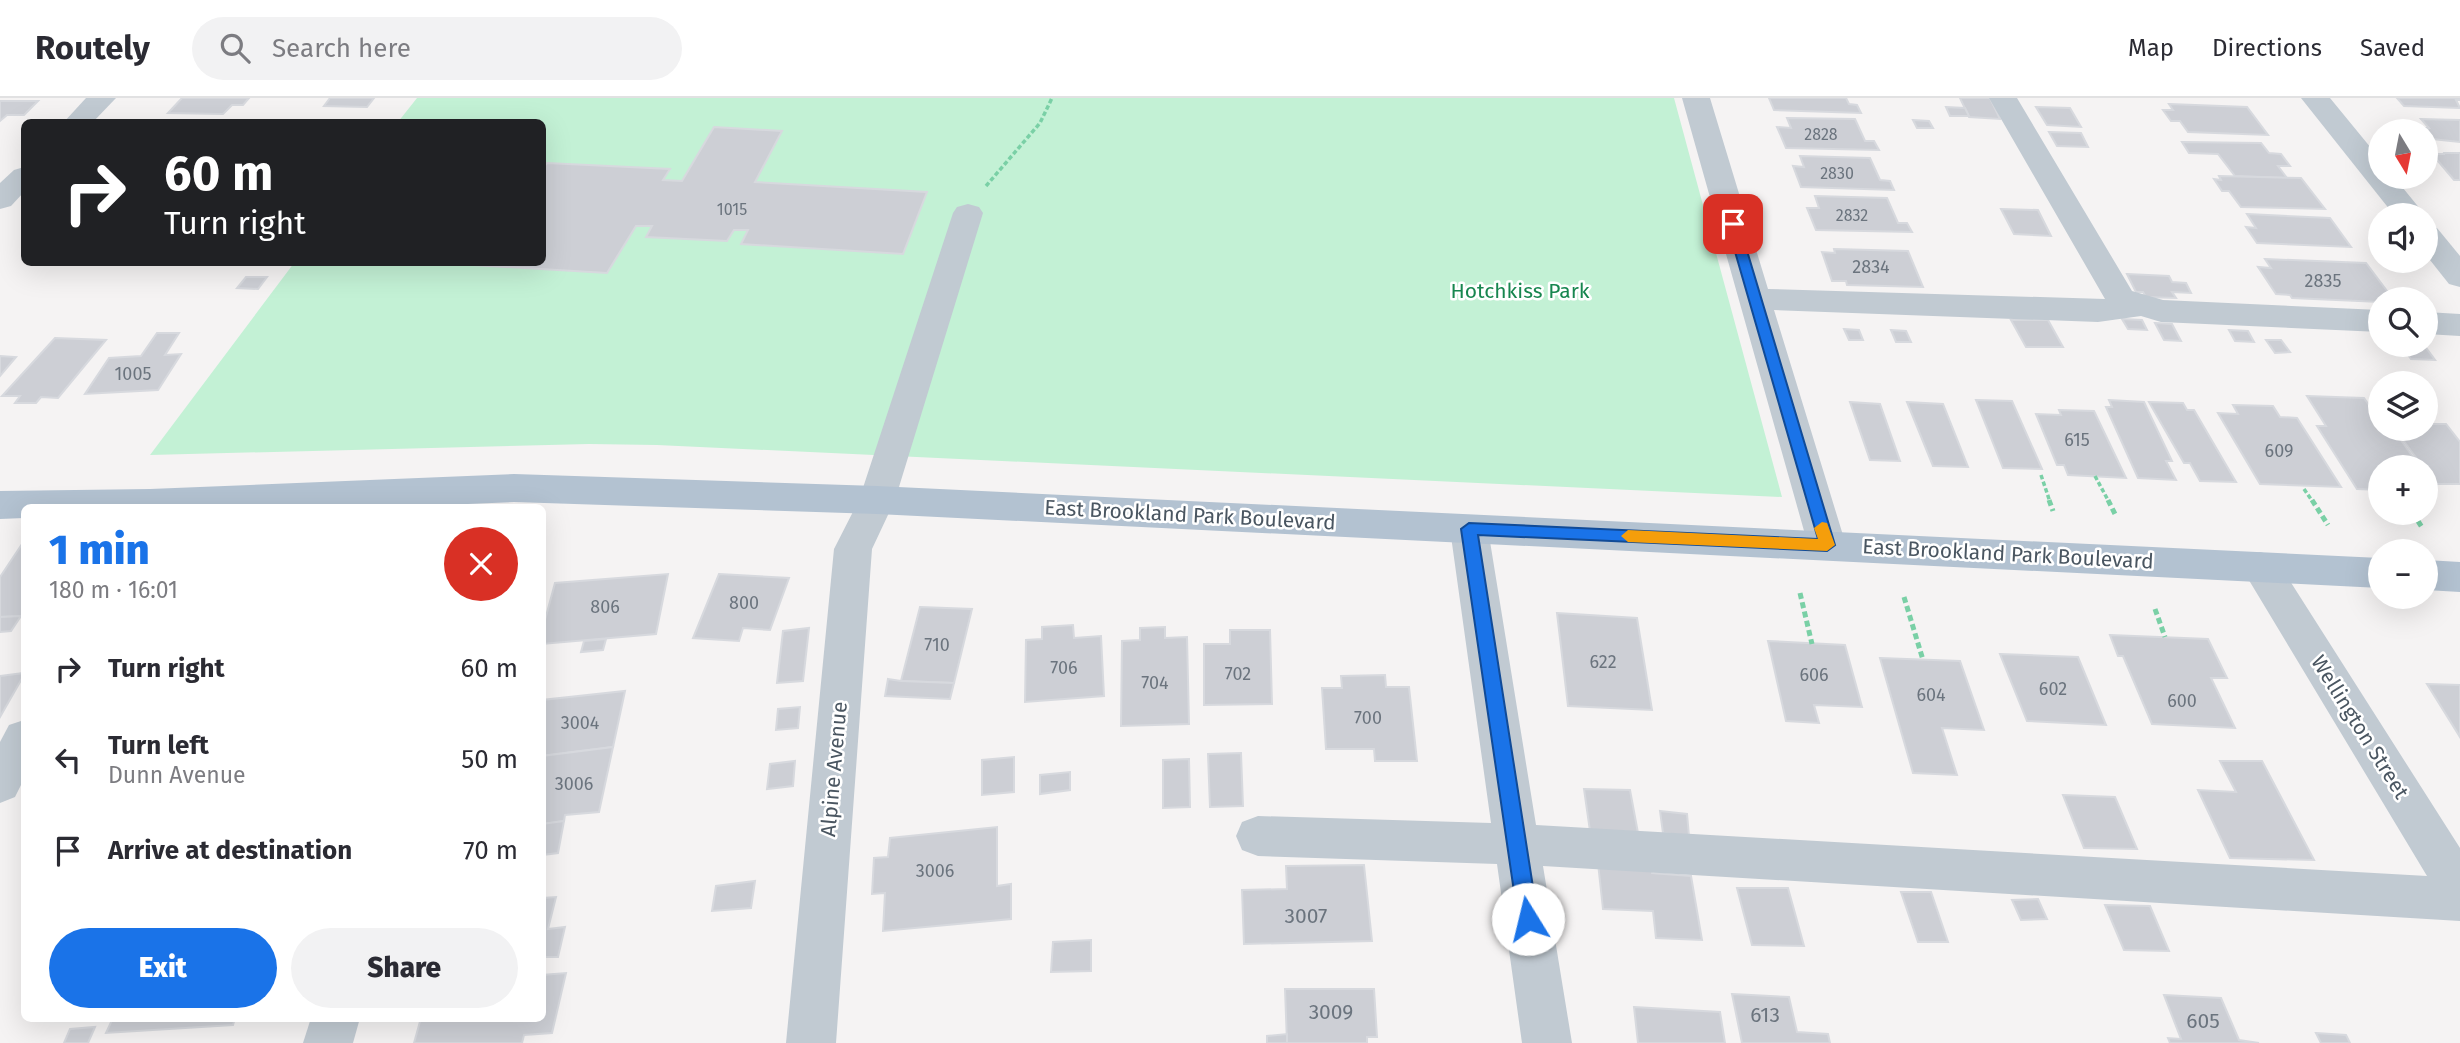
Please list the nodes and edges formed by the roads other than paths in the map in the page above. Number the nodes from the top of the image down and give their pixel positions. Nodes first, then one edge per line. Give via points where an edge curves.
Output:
1 (102, 98) edge
2 (1696, 98) edge
3 (2003, 98) edge
4 (2315, 98) edge
5 (81, 119) edge
6 (21, 179) edge
7 (0, 200) edge
8 (2400, 203) edge
9 (968, 213) road end
10 (2438, 250) edge
11 (2460, 277) edge
12 (1755, 299) junction
13 (2142, 305) junction
14 (2368, 320) edge
15 (2438, 324) edge
16 (2460, 325) edge
17 (511, 498) edge
18 (877, 499) junction
19 (201, 504) edge
20 (0, 505) edge
21 (21, 505) edge
22 (1469, 529) junction
23 (1827, 545) junction
24 (2260, 567) junction
25 (2368, 572) edge
26 (2438, 576) edge
27 (2460, 577) edge
28 (21, 744) edge
29 (0, 785) edge
30 (1258, 836) dead end
31 (1517, 844) junction
32 (2460, 888) edge
33 (2460, 898) edge
34 (335, 1022) edge
35 (328, 1043) edge
36 (811, 1043) edge
37 (1547, 1043) edge

1 - 5 street
2 - 12 street
3 - 13 street via 2113,288 2120,298
4 - 8 street
6 - 7 street
9 - 18 street, Alpine Avenue
10 - 11 street
12 - 13 street via 2098,311
12 - 23 street
13 - 14 street via 2161,311
15 - 16 street
17 - 18 main road, East Brookland Park Boulevard
17 - 19 main road, East Brookland Park Boulevard
18 - 22 main road, East Brookland Park Boulevard
18 - 36 street, Alpine Avenue via 853,549
20 - 21 main road, East Brookland Park Boulevard
22 - 23 main road, East Brookland Park Boulevard
22 - 31 street
23 - 24 main road, East Brookland Park Boulevard
24 - 25 main road, East Brookland Park Boulevard
24 - 32 street, Wellington Street
26 - 27 main road
28 - 29 street
30 - 31 street
31 - 33 street
31 - 37 street
34 - 35 street

